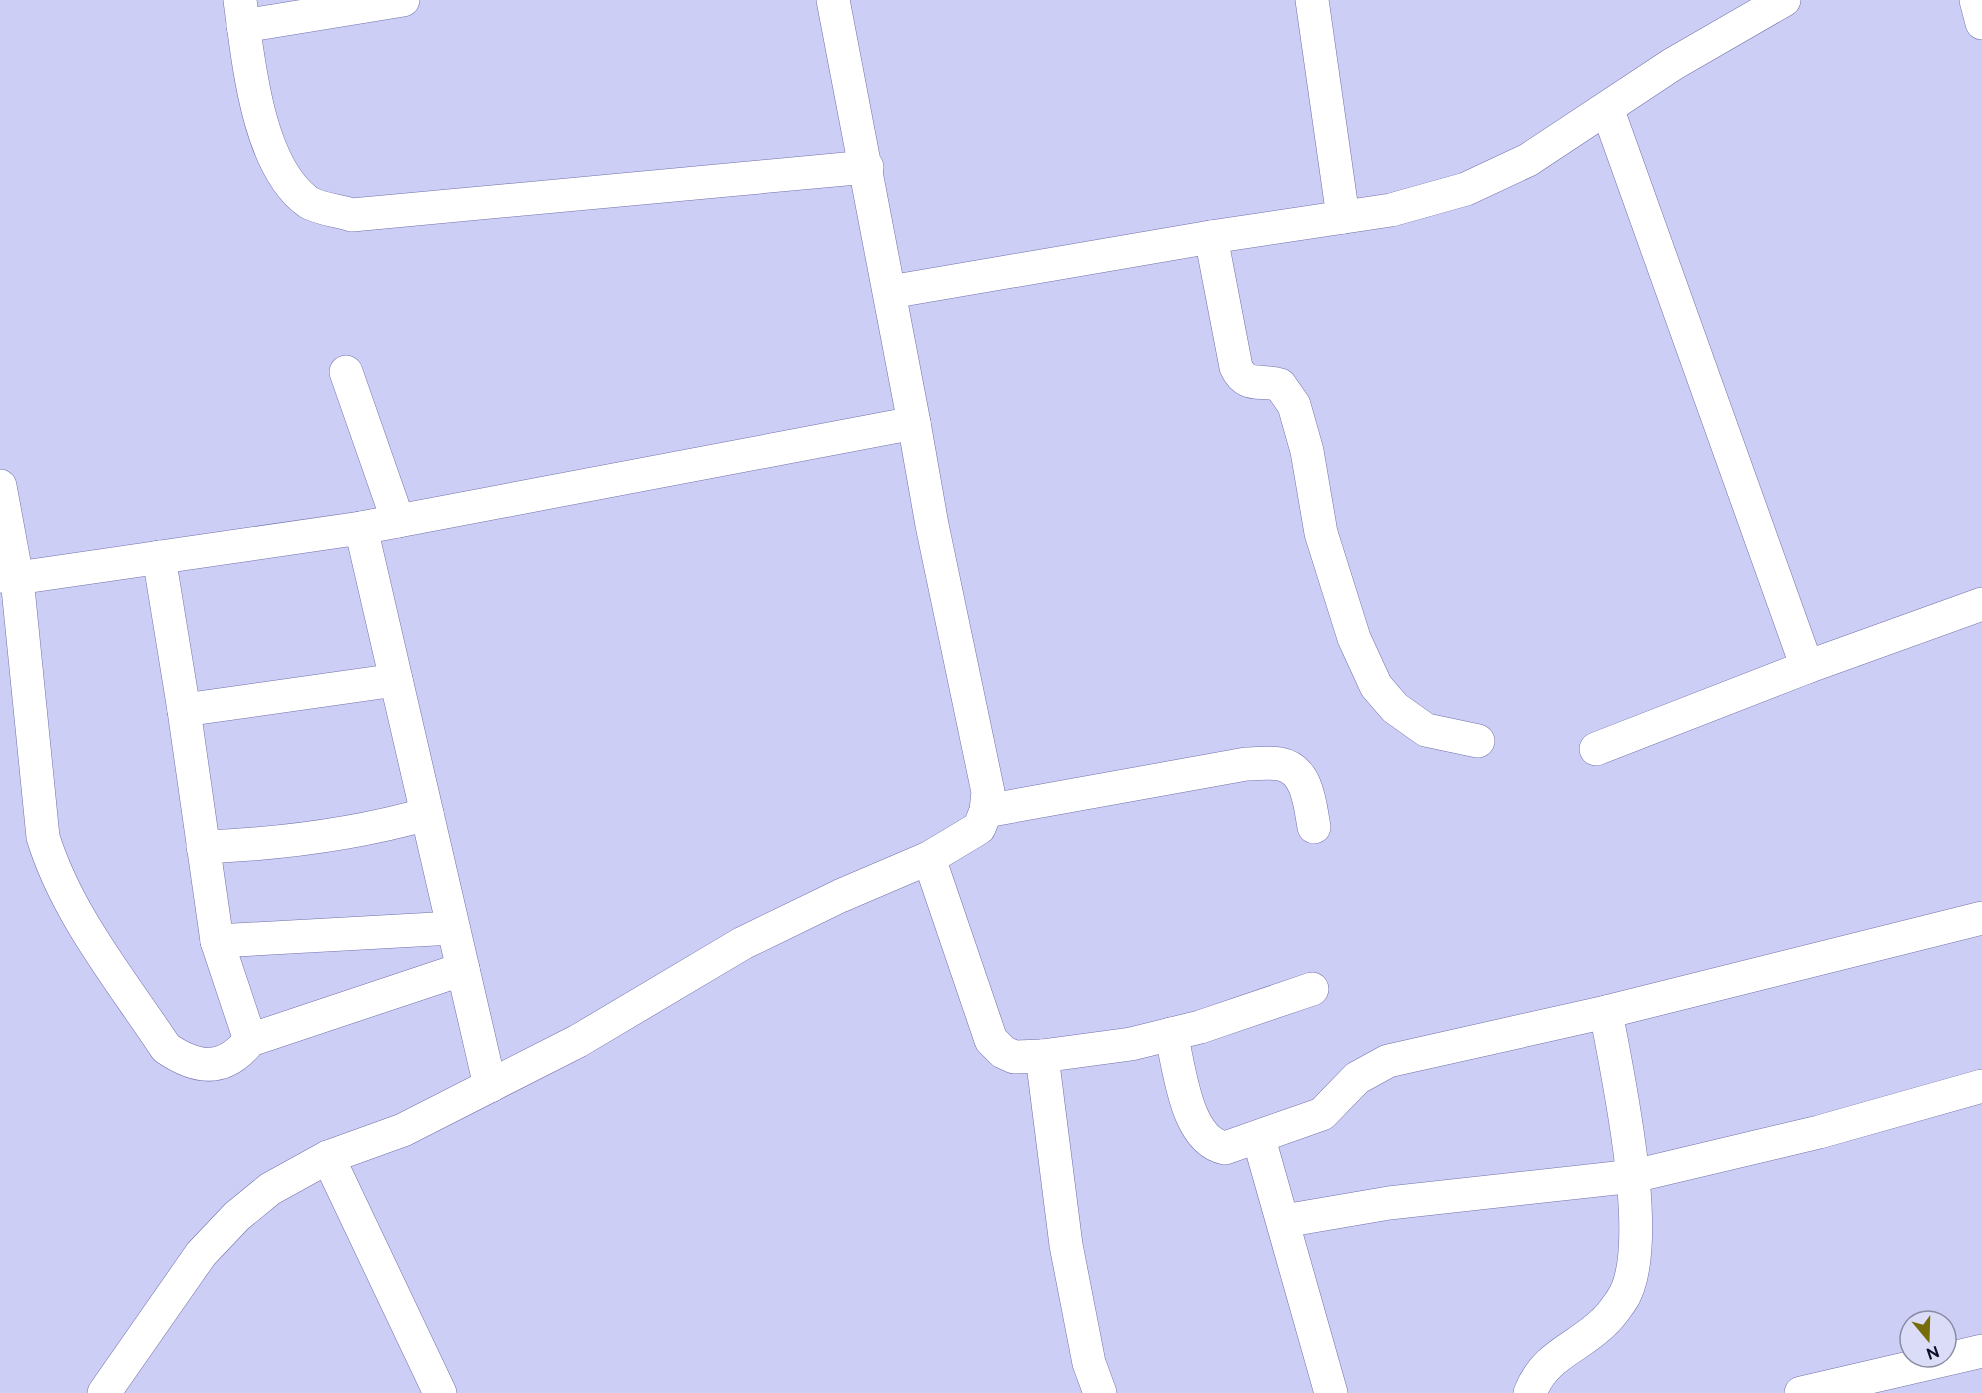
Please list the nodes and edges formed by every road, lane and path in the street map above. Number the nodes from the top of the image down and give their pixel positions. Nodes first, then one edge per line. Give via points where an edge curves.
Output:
1 (403, 0) edge
2 (833, 0) edge
3 (1312, 0) edge
4 (1784, 0) edge
5 (1976, 0) edge
6 (242, 13) edge
7 (1982, 23) edge
8 (1607, 108) junction
9 (867, 167) junction
10 (1343, 217) junction
11 (1211, 237) junction
12 (890, 292) junction
13 (346, 372) dead end
14 (914, 423) junction
15 (0, 486) edge
16 (398, 520) junction
17 (361, 528) junction
18 (159, 557) junction
19 (8, 577) edge
20 (1982, 604) edge
21 (1807, 667) junction
22 (396, 680) junction
23 (184, 710) junction
24 (1478, 741) dead end
25 (1596, 749) dead end
26 (986, 811) junction
27 (427, 814) junction
28 (1314, 827) dead end
29 (203, 847) junction
30 (929, 858) junction
31 (1982, 918) edge
32 (453, 928) junction
33 (217, 940) junction
34 (463, 969) junction
35 (1312, 989) dead end
36 (1606, 1012) junction
37 (1171, 1034) junction
38 (250, 1040) junction
39 (1042, 1056) junction
40 (490, 1086) junction
41 (1982, 1086) edge
42 (1259, 1138) junction
43 (328, 1157) junction
44 (1634, 1176) junction
45 (1284, 1221) junction
46 (1982, 1351) edge
47 (104, 1393) edge
48 (440, 1393) edge
49 (1100, 1393) edge
50 (1331, 1393) edge
51 (1530, 1393) edge
52 (1801, 1393) edge

1 - 6 street
2 - 9 street
3 - 10 street
4 - 8 street via 1673,64
5 - 7 street
6 - 9 street via 262,124 280,174 309,203 352,215
8 - 10 street via 1528,160 1466,189 1391,210
8 - 21 street
9 - 12 street
10 - 11 street
11 - 12 street
11 - 24 street via 1236,367 1240,377 1248,382 1280,385 1294,405 1307,451 1321,533 1354,638 1376,686 1395,708 1426,730
12 - 14 street
13 - 16 street
14 - 16 street
14 - 26 street via 986,782
15 - 19 street
16 - 17 street
17 - 18 street
17 - 22 street
18 - 19 street
18 - 23 street
19 - 38 street via 43,837 54,872 81,923 166,1048 186,1061 216,1064 238,1056
20 - 21 street
21 - 25 street
22 - 23 street
22 - 27 street
23 - 29 street
26 - 28 street via 1246,764 1281,764 1299,774
26 - 30 street via 979,828
27 - 29 street via 327,837
27 - 32 street
29 - 33 street
30 - 39 street via 991,1040 1014,1057
30 - 40 street via 743,943 578,1041
31 - 36 street
32 - 33 street
32 - 34 street
33 - 38 street
34 - 38 street
34 - 40 street
35 - 37 street
36 - 42 street via 1388,1061 1357,1078 1322,1114
36 - 44 street
37 - 39 street via 1131,1044
37 - 42 street via 1190,1112 1201,1135 1212,1146 1225,1149
39 - 49 street via 1066,1245 1089,1363
40 - 43 street via 403,1130
41 - 44 street via 1819,1132
42 - 45 street
43 - 47 street via 270,1190 237,1216 201,1254
43 - 48 street
44 - 45 street via 1389,1203
44 - 51 street via 1634,1267 1624,1298 1605,1322 1546,1364
45 - 50 street
46 - 52 street

